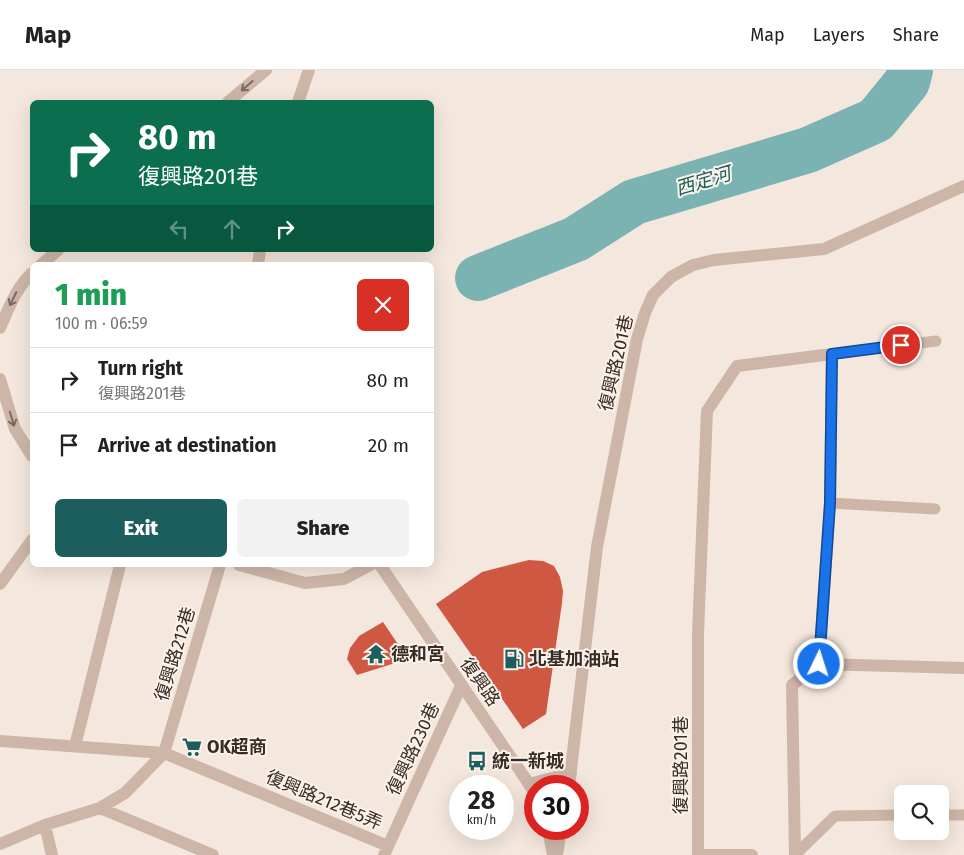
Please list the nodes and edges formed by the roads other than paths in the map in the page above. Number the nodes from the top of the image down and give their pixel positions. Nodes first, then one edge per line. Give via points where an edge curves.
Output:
1 (266, 70) edge
2 (309, 70) edge
3 (230, 100) edge
4 (299, 100) edge
5 (964, 186) edge
6 (56, 252) edge
7 (44, 262) edge
8 (30, 275) edge
9 (0, 328) edge
10 (936, 341) dead end
11 (832, 354) junction
12 (0, 378) edge
13 (30, 453) edge
14 (830, 503) junction
15 (934, 509) dead end
16 (30, 543) edge
17 (120, 567) edge
18 (219, 567) edge
19 (246, 567) edge
20 (366, 567) edge
21 (381, 567) edge
22 (0, 584) edge
23 (819, 664) junction
24 (964, 668) edge
25 (461, 686) junction
26 (0, 741) edge
27 (75, 746) junction
28 (164, 753) junction
29 (571, 773) joint
30 (566, 775) edge
31 (524, 777) edge
32 (100, 808) junction
33 (964, 814) edge
34 (894, 815) edge
35 (949, 815) edge
36 (44, 826) junction
37 (551, 840) edge
38 (558, 840) edge
39 (0, 844) edge
40 (386, 850) edge
41 (52, 855) edge
42 (213, 855) edge
43 (555, 855) edge
44 (752, 855) edge
45 (795, 855) edge

1 -> 3 street
2 - 4 street
5 - 29 street, 復興路201巷 via 824,249 693,265 671,277 653,295 637,339 597,547
6 - 7 street
8 -> 9 street via 15,293
10 - 11 lane, 復興路201巷
11 - 14 street
11 - 44 street, 復興路201巷 via 737,366 707,411 698,634 698,855
12 -> 13 street via 15,429
14 - 15 lane
14 - 23 street
16 - 22 street
17 - 27 street
18 - 28 street, 復興路212巷
19 - 20 street via 305,583 344,578
21 - 25 street, 復興路
23 - 24 street
23 - 45 street via 792,685
25 - 31 street, 復興路
25 - 40 street, 復興路230巷
26 - 27 street
27 - 28 street
28 - 32 street, 復興路212巷 via 125,793
28 - 40 street, 復興路212巷5弄
29 - 30 street
32 - 36 street, 復興路212巷
32 - 42 street
33 - 35 lane
34 - 45 lane via 835,816
36 - 39 street, 復興路212巷
36 - 41 street
37 - 43 street
38 - 43 street

